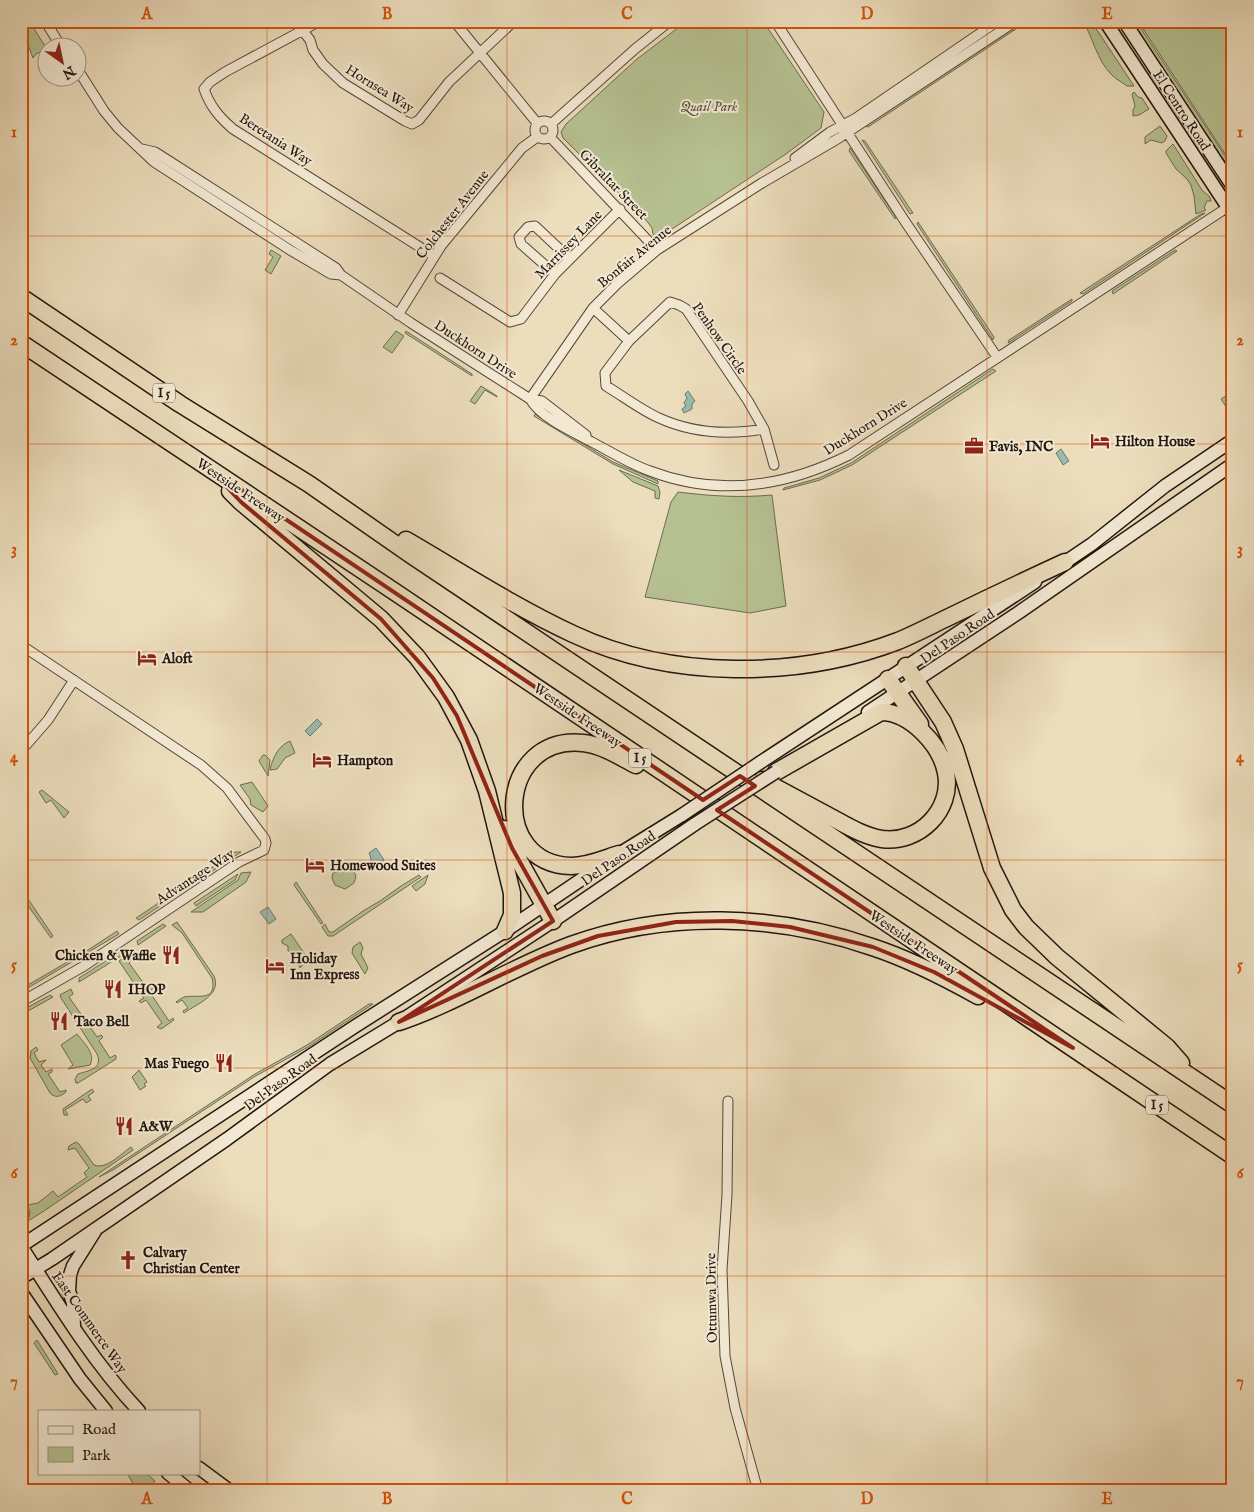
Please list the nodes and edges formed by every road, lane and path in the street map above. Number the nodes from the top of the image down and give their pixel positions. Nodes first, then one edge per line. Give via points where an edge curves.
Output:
1 (45, 21) edge
2 (320, 21) edge
3 (454, 21) edge
4 (514, 21) edge
5 (670, 21) edge
6 (775, 21) edge
7 (998, 21) edge
8 (1016, 21) edge
9 (1105, 21) edge
10 (1124, 21) edge
11 (303, 31) junction
12 (56, 38) edge
13 (480, 53) junction
14 (88, 86) edge
15 (537, 123) junction
16 (551, 124) junction
17 (846, 128) junction
18 (537, 137) junction
19 (550, 137) junction
20 (1233, 186) edge
21 (620, 209) junction
22 (1231, 210) edge
23 (658, 250) junction
24 (434, 256) junction
25 (569, 258) junction
26 (555, 274) junction
27 (440, 278) dead end
28 (21, 296) edge
29 (592, 308) junction
30 (398, 315) junction
31 (629, 341) junction
32 (21, 343) edge
33 (997, 358) junction
34 (530, 399) junction
35 (764, 429) junction
36 (1233, 440) edge
37 (1233, 464) edge
38 (774, 465) dead end
39 (208, 467) junction
40 (309, 484) junction
41 (1065, 562) junction
42 (21, 645) edge
43 (906, 666) junction
44 (888, 679) junction
45 (74, 680) junction
46 (915, 682) junction
47 (898, 694) junction
48 (927, 736) junction
49 (692, 742) junction
50 (21, 751) edge
51 (776, 772) junction
52 (686, 789) junction
53 (487, 791) junction
54 (619, 854) junction
55 (544, 906) junction
56 (553, 921) junction
57 (505, 932) junction
58 (21, 1002) edge
59 (399, 1022) junction
60 (1073, 1048) junction
61 (1200, 1082) junction
62 (728, 1101) dead end
63 (1233, 1105) edge
64 (1233, 1156) edge
65 (96, 1229) junction
66 (21, 1246) edge
67 (35, 1269) junction
68 (21, 1278) edge
69 (21, 1292) edge
70 (74, 1327) junction
71 (105, 1410) edge
72 (138, 1410) edge
73 (200, 1469) edge
74 (169, 1474) edge
75 (190, 1491) edge
76 (230, 1491) edge
77 (758, 1491) edge

1 - 12 street
2 - 11 street, Beretania Way
3 - 13 street
4 - 13 street, Hornsea Way
5 - 16 street
6 - 17 street
7 - 17 street, Bonfair Avenue
8 - 17 street, Bonfair Avenue
9 - 22 main road, El Centro Road
10 - 20 main road, El Centro Road
11 - 13 street, Hornsea Way via 313,50 343,83 412,124 419,120 448,82
11 - 24 street, Beretania Way via 210,82 204,89 208,100 232,129
13 - 15 street
14 - 30 street, Duckhorn Drive via 128,139 142,149 155,152 336,268 340,275
15 - 16 street via 543,120
15 - 18 street via 534,128
16 - 19 street
17 - 23 street, Bonfair Avenue
17 - 33 street
18 - 19 street via 543,140
18 - 24 street, Colchester Avenue via 522,148
19 - 21 street, Gibraltar Street
21 - 23 street, Gibraltar Street
21 - 25 street, Marrissey Lane
22 - 33 street, Duckhorn Drive
23 - 29 street, Bonfair Avenue
24 - 30 street, Colchester Avenue
25 - 26 street, Marrissey Lane
25 - 26 street via 535,226 528,227 519,237 521,244
26 - 27 street, Marrissey Lane via 521,319 510,322
28 - 40 highway, I 5 via 180,404
29 - 31 street
29 - 34 street, Bonfair Avenue
30 - 34 street, Duckhorn Drive
31 - 35 street, Penhow Circle via 670,302 679,304 748,401
31 - 35 street, Penhow Circle via 605,373 606,386 658,418 692,429 742,433
32 - 39 highway, Westside Freeway / I 5
33 - 34 street, Duckhorn Drive via 849,455 818,470 785,480 743,486 700,484 650,471 598,445 542,401
35 - 38 street, Penhow Circle
36 - 41 main road, Del Paso Road via 1165,486
37 - 46 main road, Del Paso Road
39 - 52 highway, Westside Freeway / I 5
39 - 53 highway via 241,502 381,619 417,656 457,716
40 - 41 highway via 575,635 634,655 702,667 788,667 851,656 898,641
40 - 49 highway, I 5
41 - 43 main road, Del Paso Road
42 - 45 street
43 - 44 main road, Del Paso Road
43 - 46 highway
44 - 47 highway
44 - 54 main road, Del Paso Road, bridge
45 - 50 street via 48,720
45 - 58 street, Advantage Way via 211,772 227,788 266,843 264,850 239,862 92,961
46 - 47 main road, Del Paso Road
46 - 61 highway via 943,722 992,868 1026,927 1046,948 1167,1047
47 - 48 highway
47 - 51 main road, Del Paso Road
48 - 49 highway via 946,772 945,794 934,817 920,832 893,839 861,833
48 - 51 highway via 900,715 881,712
49 - 61 highway, I 5
51 - 56 main road, Del Paso Road, bridge
52 - 54 highway via 584,743 562,744 533,760 517,784 514,799 516,826 527,844 551,862 570,866 590,864
52 - 60 highway, Westside Freeway / I 5
53 - 55 highway via 512,848
53 - 57 highway via 512,893 512,915
54 - 55 main road, Del Paso Road
55 - 56 highway
55 - 57 main road, Del Paso Road
56 - 59 main road, Del Paso Road
57 - 66 main road, Del Paso Road
59 - 60 highway via 424,1014 542,956 598,936 650,925 732,920 790,927 873,947 934,972
59 - 65 main road, Del Paso Road via 330,1064
60 - 64 highway, Westside Freeway / I 5
61 - 63 highway, I 5
62 - 77 street, Ottumwa Drive via 722,1270 725,1356 735,1408
65 - 67 main road, Del Paso Road
65 - 70 main road via 70,1275
66 - 67 main road, East Commerce Way
67 - 68 main road, Del Paso Road
67 - 70 main road, East Commerce Way
69 - 71 main road
70 - 72 main road, East Commerce Way via 114,1383
73 - 76 main road
74 - 75 main road

